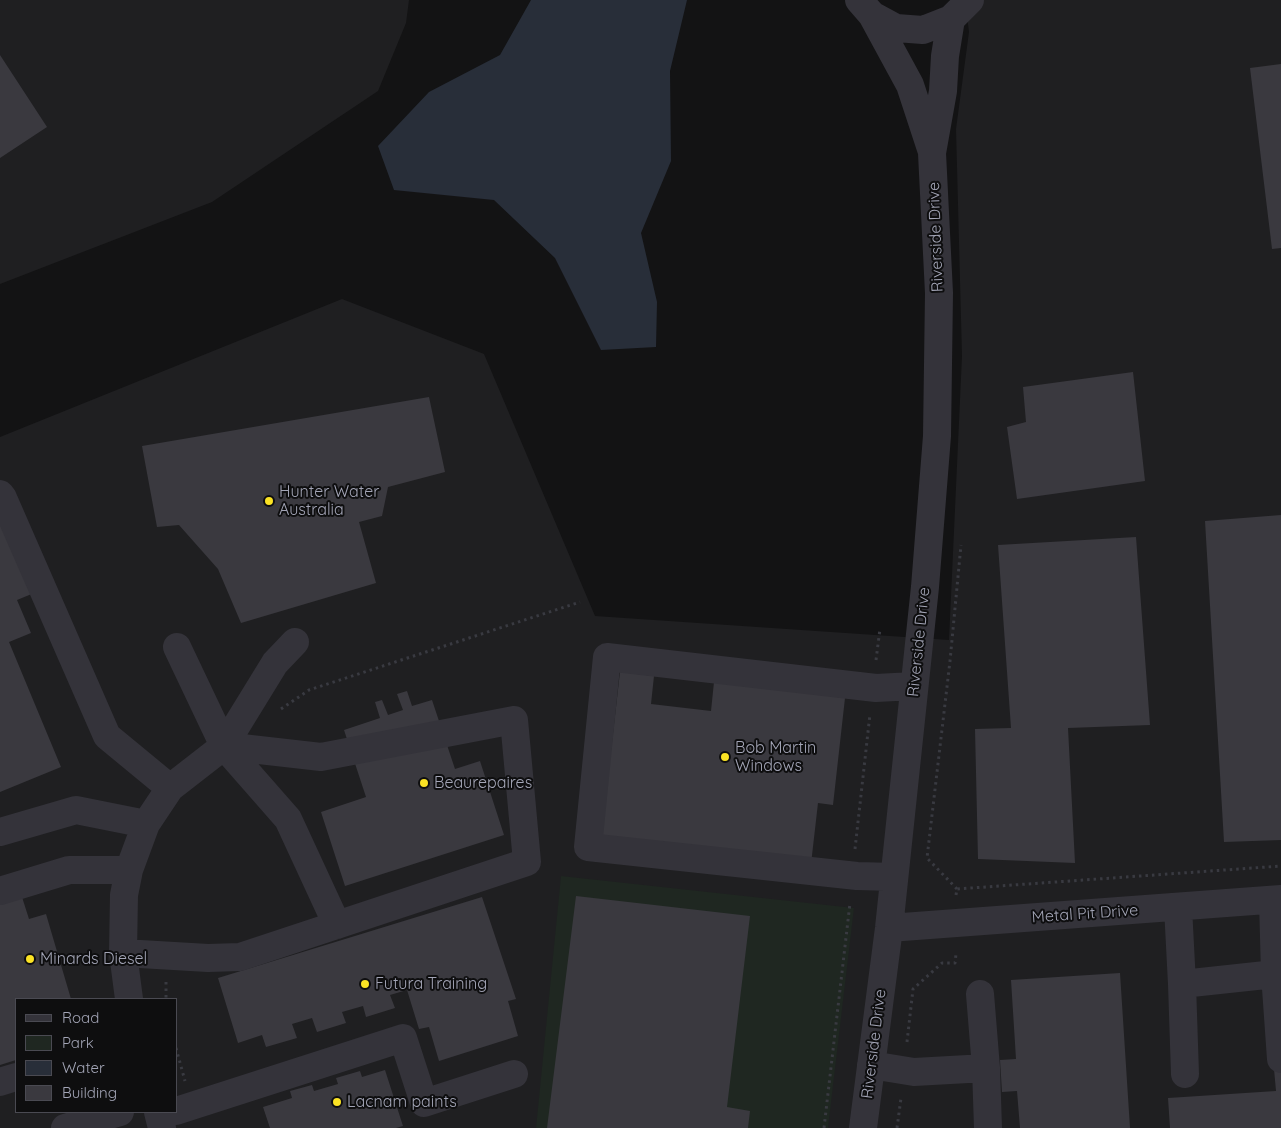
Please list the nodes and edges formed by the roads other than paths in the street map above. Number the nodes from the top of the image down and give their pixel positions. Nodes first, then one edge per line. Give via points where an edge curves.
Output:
1 (970, 0) edge
2 (865, 8) edge
3 (951, 20) junction
4 (932, 153) junction
5 (0, 494) edge
6 (295, 642) dead end
7 (177, 647) dead end
8 (914, 686) junction
9 (224, 746) junction
10 (170, 788) junction
11 (146, 824) junction
12 (0, 832) edge
13 (129, 870) junction
14 (894, 877) junction
15 (0, 891) edge
16 (1277, 900) edge
17 (1178, 907) junction
18 (337, 925) junction
19 (889, 928) junction
20 (123, 953) junction
21 (1275, 974) junction
22 (1182, 984) junction
23 (980, 994) dead end
24 (129, 998) edge
25 (1281, 1059) edge
26 (871, 1065) junction
27 (986, 1068) junction
28 (514, 1074) dead end
29 (1185, 1074) dead end
30 (15, 1077) edge
31 (0, 1082) edge
32 (178, 1112) edge
33 (117, 1113) edge
34 (65, 1128) edge
35 (863, 1128) edge
36 (988, 1128) edge

1 - 3 street
2 - 3 street via 896,28 923,30
2 - 4 street, Riverside Drive via 910,86
3 - 4 street, Riverside Drive
4 - 8 street, Riverside Drive via 939,292 937,436
5 - 10 street via 107,736
6 - 9 street via 275,663
7 - 9 street
8 - 14 street, Riverside Drive
8 - 14 street via 876,688 608,657 588,847 857,876
9 - 10 street
9 - 18 street via 288,819
9 - 18 street via 321,757 514,720 527,862
10 - 11 street
11 - 12 street via 76,810
11 - 13 street
13 - 15 street via 69,870
13 - 20 street via 124,894
14 - 19 street, Riverside Drive
16 - 17 street, Metal Pit Drive
16 - 21 street
17 - 19 street, Metal Pit Drive
17 - 22 street
18 - 20 street via 240,957
19 - 26 street, Riverside Drive
20 - 24 street
21 - 22 street
21 - 25 street
22 - 29 street
23 - 27 street
26 - 27 street via 914,1072
26 - 35 street, Riverside Drive
27 - 36 street
28 - 32 street via 424,1103 403,1038
30 - 31 street
33 - 34 street

